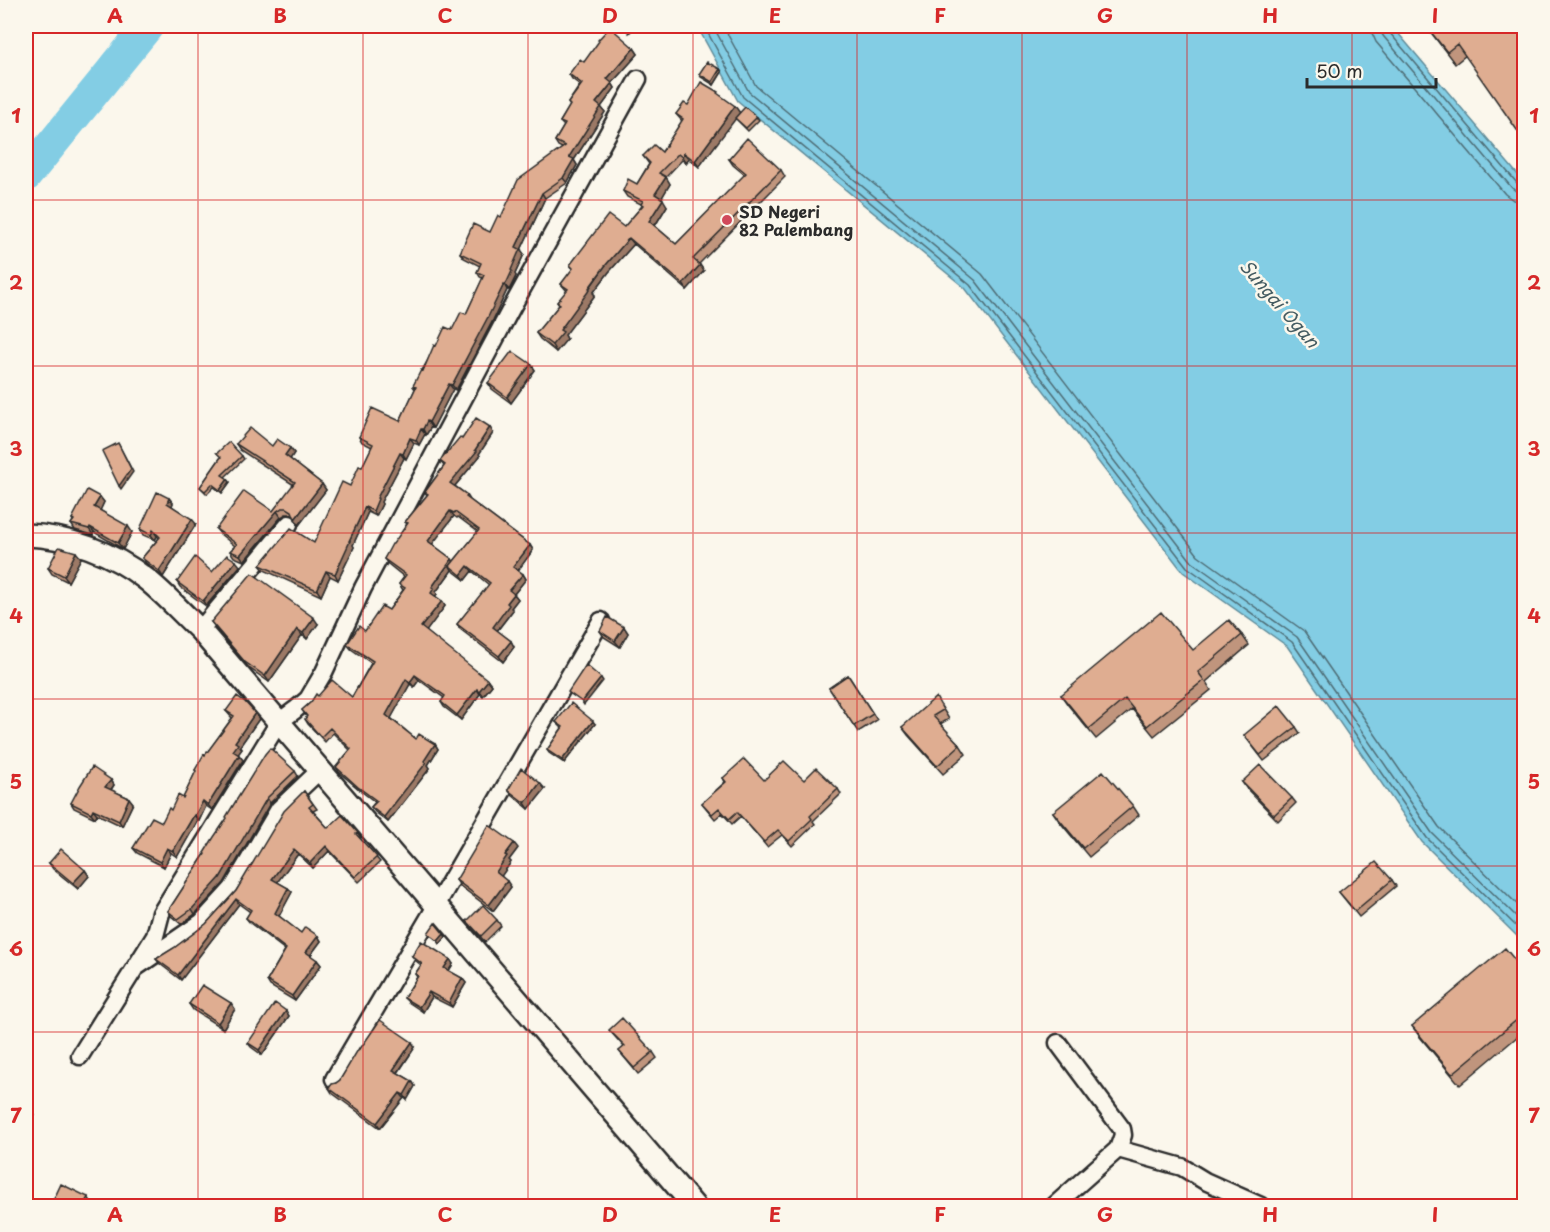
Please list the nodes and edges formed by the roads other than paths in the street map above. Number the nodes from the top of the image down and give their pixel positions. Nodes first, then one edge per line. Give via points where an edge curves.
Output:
1 (639, 79) dead end
2 (289, 525) dead end
3 (26, 535) edge
4 (601, 621) dead end
5 (200, 630) junction
6 (279, 722) junction
7 (320, 770) junction
8 (436, 906) junction
9 (162, 941) junction
10 (1058, 1043) dead end
11 (80, 1056) dead end
12 (334, 1078) dead end
13 (1118, 1149) junction
14 (694, 1206) edge
15 (1054, 1206) edge
16 (1261, 1206) edge

1 - 6 street via 512,307 363,588 324,672 308,699
2 - 5 street
3 - 5 street via 71,542 114,558 146,579
4 - 8 street
5 - 6 street
6 - 7 street
6 - 9 street via 161,913
7 - 8 street
7 - 9 street via 279,809 232,889 202,922
8 - 12 street
8 - 14 street
9 - 11 street via 135,968
10 - 13 street via 1122,1129
13 - 15 street
13 - 16 street via 1182,1167

